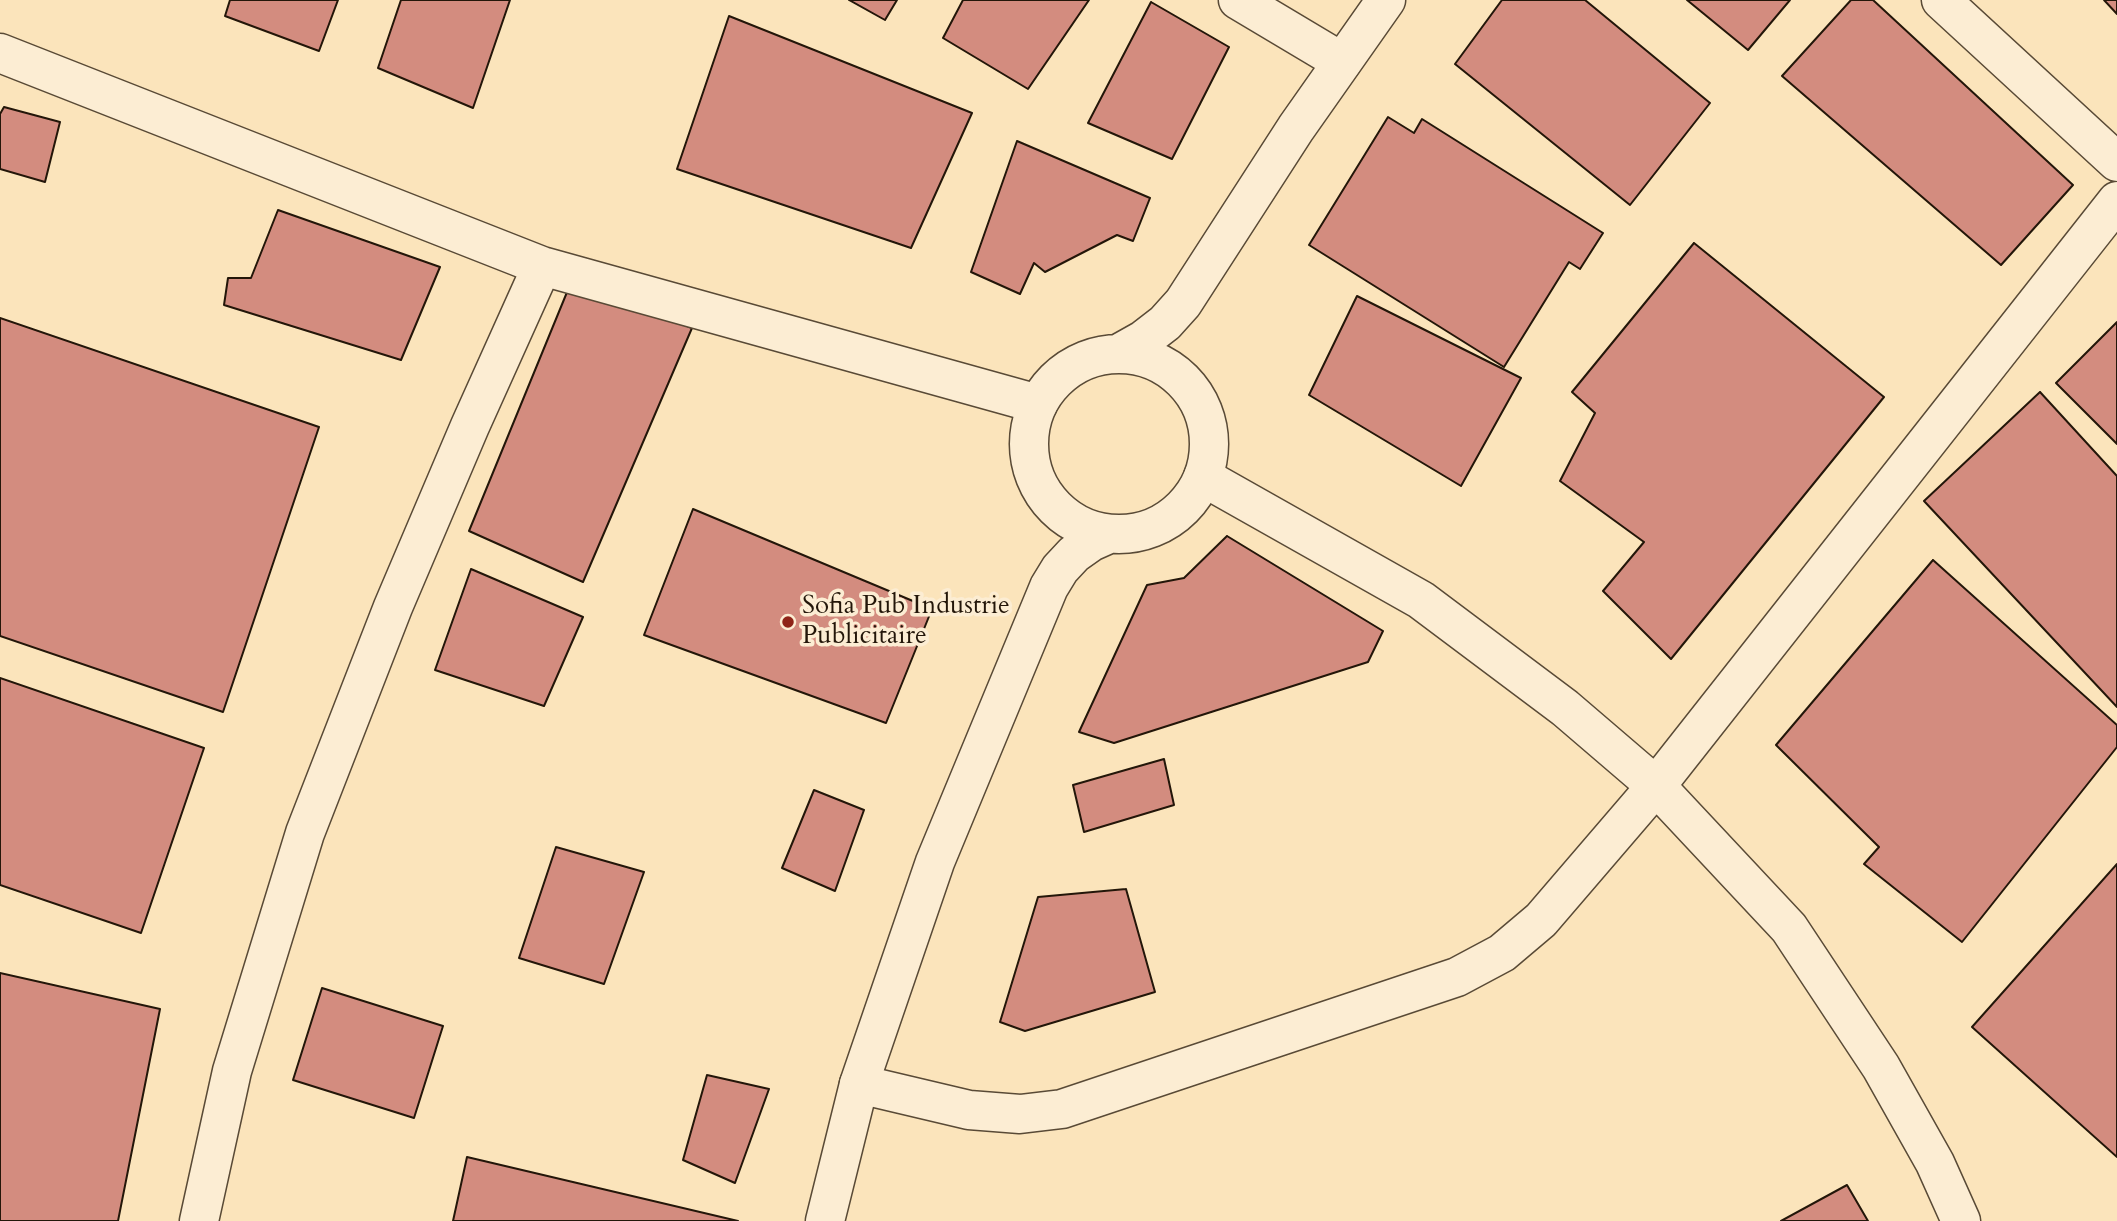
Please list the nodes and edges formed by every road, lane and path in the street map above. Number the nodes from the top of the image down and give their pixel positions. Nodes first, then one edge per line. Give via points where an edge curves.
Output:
1 (1238, 0) edge
2 (1385, 0) edge
3 (1941, 0) edge
4 (0, 52) edge
5 (1342, 62) junction
6 (2117, 162) edge
7 (2117, 201) edge
8 (541, 267) junction
9 (1199, 280) junction
10 (1118, 354) junction
11 (1190, 388) junction
12 (1038, 404) junction
13 (1203, 477) junction
14 (1048, 499) junction
15 (1110, 534) junction
16 (1049, 587) junction
17 (1656, 786) junction
18 (859, 1084) junction
19 (199, 1221) edge
20 (825, 1221) edge
21 (1961, 1221) edge

1 - 5 street
2 - 5 street
3 - 6 street
4 - 8 street
5 - 9 street
7 - 17 street
8 - 12 street
8 - 19 street via 393,607 305,834 232,1071
9 - 10 street via 1165,323
9 - 11 street via 1184,332
10 - 11 street via 1158,363
10 - 12 street via 1094,357 1071,367 1052,383
11 - 13 street via 1208,431
12 - 14 street via 1030,428 1030,453
13 - 15 street via 1188,502 1166,521 1139,532
13 - 17 street via 1421,600 1564,708
14 - 15 street via 1065,516
14 - 16 street via 1054,545
15 - 16 street via 1074,554
16 - 18 street via 935,862
17 - 18 street via 1541,920 1503,953 1457,977 1062,1109 1020,1114 969,1110
17 - 21 street via 1789,928 1881,1067 1935,1163
18 - 20 street

